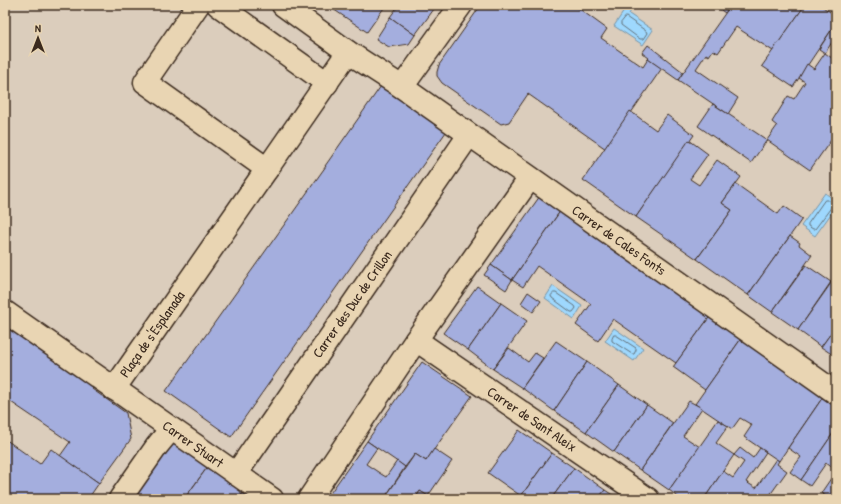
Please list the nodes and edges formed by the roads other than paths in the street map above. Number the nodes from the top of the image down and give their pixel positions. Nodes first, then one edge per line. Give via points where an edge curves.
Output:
1 (198, 5) edge
2 (218, 5) edge
3 (283, 5) edge
4 (461, 5) edge
5 (348, 52) junction
6 (327, 83) junction
7 (402, 87) junction
8 (469, 135) junction
9 (267, 169) junction
10 (530, 178) junction
11 (5, 312) edge
12 (416, 340) junction
13 (114, 389) junction
14 (836, 393) edge
15 (171, 429) junction
16 (236, 474) junction
17 (120, 499) edge
18 (272, 499) edge
19 (309, 499) edge
20 (648, 499) edge

1 - 9 street via 144,82
2 - 6 street
3 - 5 street
4 - 7 street
5 - 6 street, Plaça de s'Esplanada
5 - 7 street
6 - 9 street, Plaça de s'Esplanada
7 - 8 street, Carrer de Cales Fonts
8 - 10 street, Carrer de Cales Fonts
8 - 16 street, Carrer des Duc de Crillon
9 - 13 street, Plaça de s'Esplanada
10 - 12 street
10 - 14 street, Carrer de Cales Fonts
11 - 13 street, Plaça de s'Esplanada
12 - 19 street
12 - 20 street, Carrer de Sant Aleix
13 - 15 street, Carrer Stuart
15 - 16 street, Carrer Stuart
15 - 17 street
16 - 18 street, Carrer Stuart

